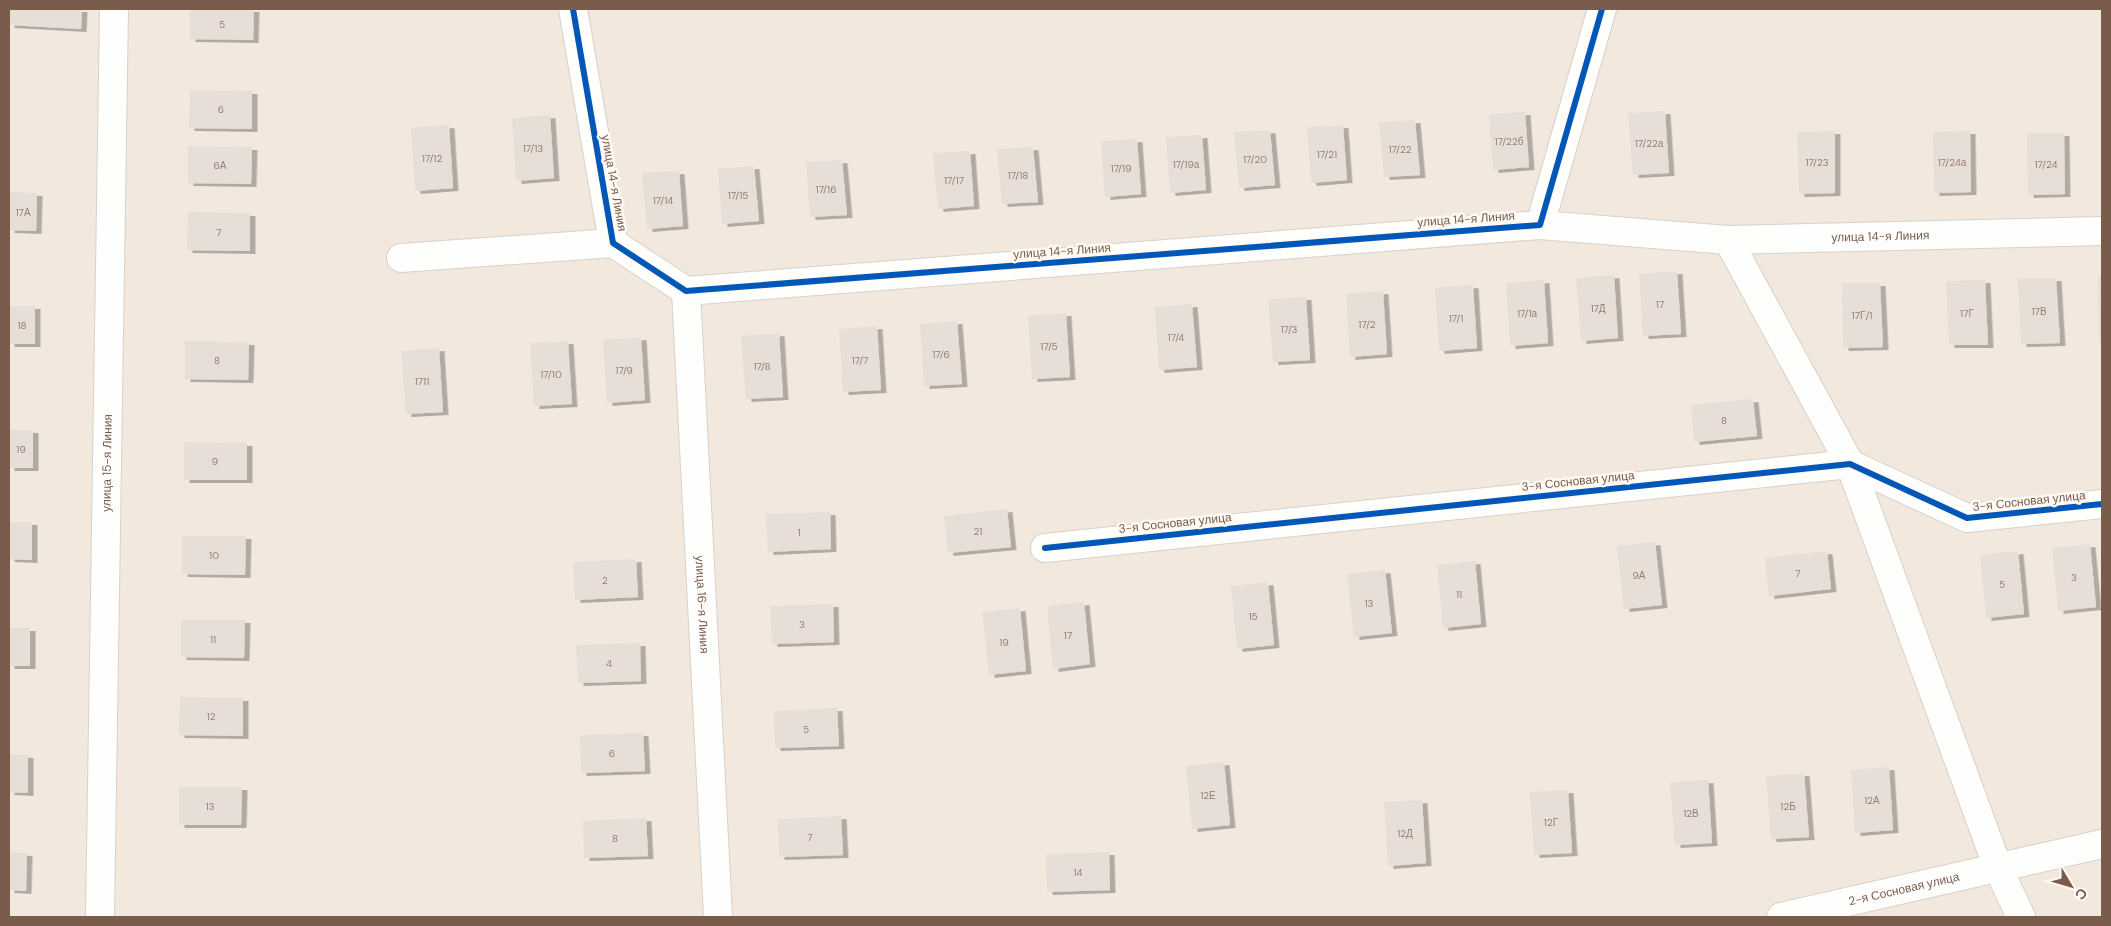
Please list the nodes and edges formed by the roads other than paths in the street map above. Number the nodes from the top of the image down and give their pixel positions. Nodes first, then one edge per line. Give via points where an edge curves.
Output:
1 (114, 9) edge
2 (573, 9) edge
3 (1602, 9) edge
4 (1540, 225) junction
5 (2102, 231) edge
6 (1728, 240) junction
7 (613, 243) junction
8 (401, 258) dead end
9 (686, 291) junction
10 (1850, 464) junction
11 (2102, 504) edge
12 (1045, 548) dead end
13 (2102, 844) edge
14 (1998, 868) junction
15 (100, 917) edge
16 (718, 917) edge
17 (1781, 917) edge
18 (2020, 917) edge

1 - 15 street, улица 15-я Линия
2 - 7 street, улица 14-я Линия
3 - 4 street
4 - 6 street, улица 14-я Линия
4 - 9 street, улица 14-я Линия
5 - 6 street, улица 14-я Линия
6 - 10 street
7 - 8 street, улица 14-я Линия
7 - 9 street, улица 14-я Линия
9 - 16 street, улица 16-я Линия
10 - 11 street, 3-я Сосновая улица via 1967,518
10 - 12 street, 3-я Сосновая улица
10 - 14 street
13 - 14 street, 2-я Сосновая улица
14 - 17 street, 2-я Сосновая улица
14 - 18 street

